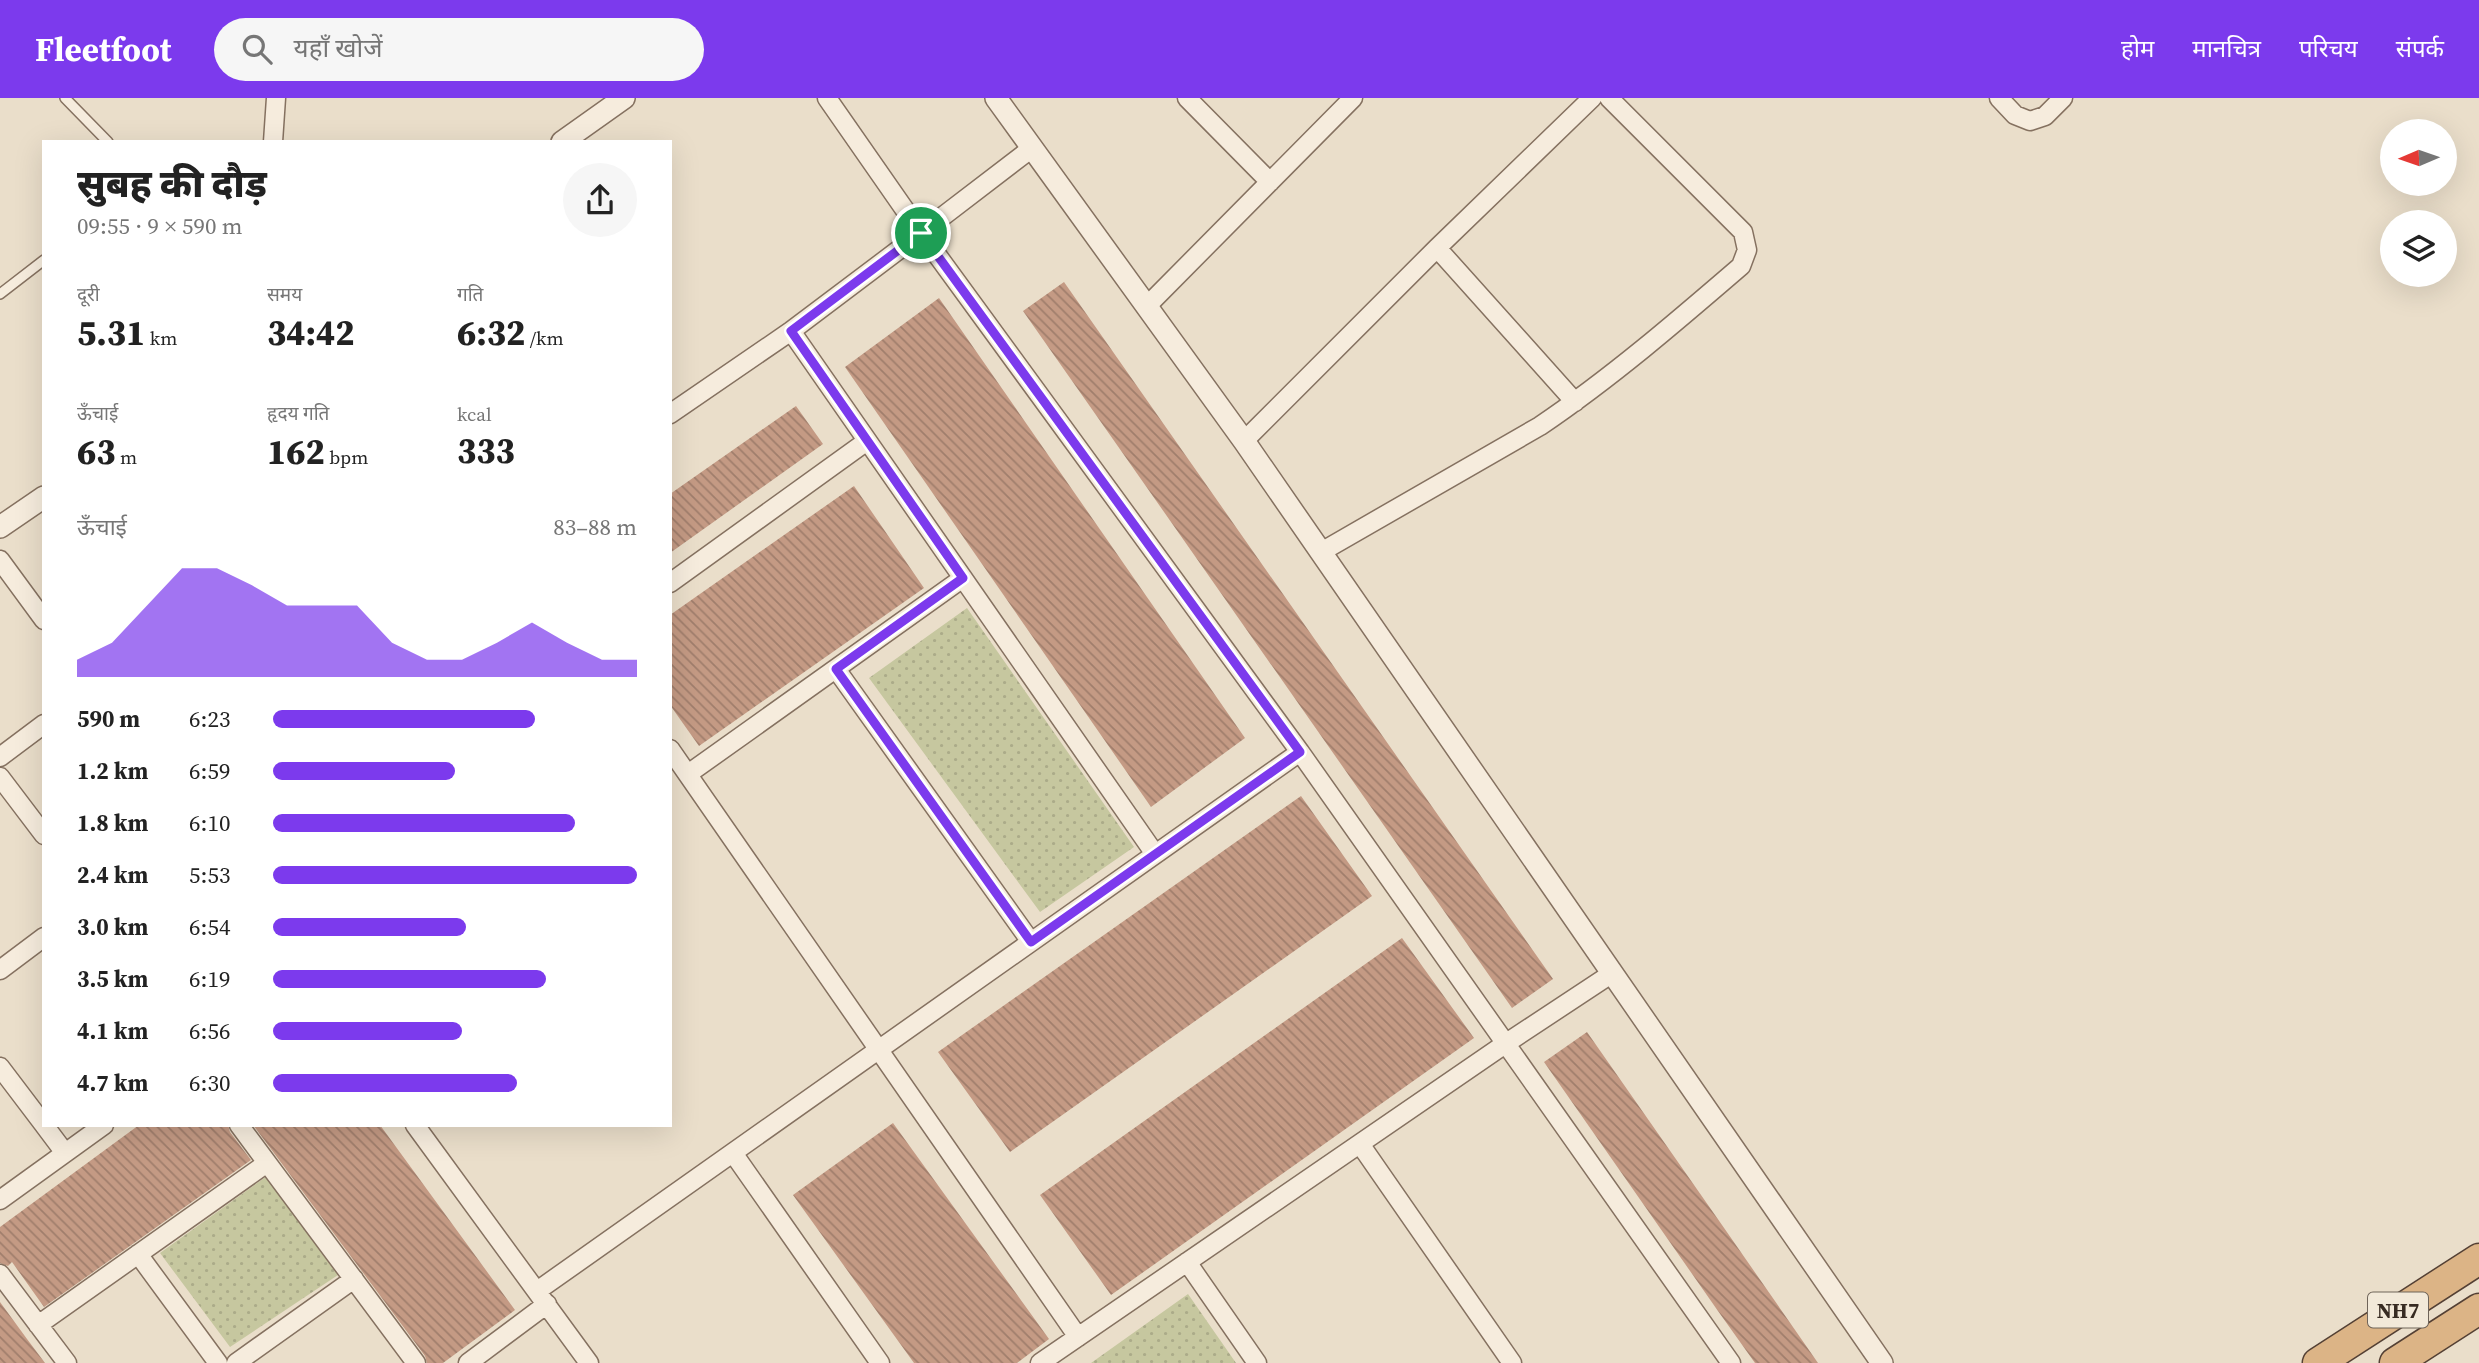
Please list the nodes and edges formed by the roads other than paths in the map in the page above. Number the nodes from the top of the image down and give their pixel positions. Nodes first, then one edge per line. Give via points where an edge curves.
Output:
1 (65, 98) edge
2 (276, 98) edge
3 (624, 98) edge
4 (827, 98) edge
5 (996, 98) edge
6 (1187, 98) edge
7 (1353, 98) edge
8 (1592, 98) edge
9 (1609, 98) edge
10 (1999, 98) edge
11 (2063, 98) edge
12 (106, 140) edge
13 (273, 140) edge
14 (565, 140) edge
15 (1032, 148) junction
16 (1270, 182) junction
17 (921, 233) junction
18 (1437, 248) junction
19 (42, 262) edge
20 (0, 293) edge
21 (1146, 307) junction
22 (791, 331) junction
23 (1575, 402) junction
24 (672, 413) edge
25 (867, 441) junction
26 (1244, 441) junction
27 (42, 498) edge
28 (0, 527) edge
29 (1321, 552) junction
30 (0, 560) edge
31 (963, 578) junction
32 (672, 582) edge
33 (42, 617) edge
34 (836, 669) junction
35 (42, 726) edge
36 (672, 752) edge
37 (1300, 752) junction
38 (0, 757) edge
39 (688, 775) junction
40 (0, 777) edge
41 (42, 832) edge
42 (1156, 854) junction
43 (42, 938) edge
44 (1031, 942) junction
45 (0, 970) edge
46 (1611, 974) junction
47 (1505, 1044) junction
48 (880, 1049) junction
49 (0, 1067) edge
50 (42, 1122) edge
51 (46, 1127) edge
52 (101, 1127) edge
53 (240, 1127) edge
54 (416, 1127) edge
55 (1360, 1144) junction
56 (65, 1153) junction
57 (733, 1153) junction
58 (267, 1163) junction
59 (0, 1200) edge
60 (138, 1254) junction
61 (2479, 1259) edge
62 (1187, 1262) junction
63 (0, 1274) edge
64 (354, 1279) junction
65 (542, 1297) junction
66 (2479, 1309) edge
67 (38, 1325) junction
68 (1078, 1337) junction
69 (67, 1363) edge
70 (218, 1363) edge
71 (236, 1363) edge
72 (416, 1363) edge
73 (468, 1363) edge
74 (589, 1363) edge
75 (880, 1363) edge
76 (1041, 1363) edge
77 (1257, 1363) edge
78 (1512, 1363) edge
79 (1731, 1363) edge
80 (1882, 1363) edge
81 (2318, 1363) edge
82 (2395, 1363) edge

1 - 12 lane
2 - 13 street
3 - 14 street
4 - 17 street
5 - 15 street
6 - 16 street
7 - 16 street
8 - 18 street
9 - 23 street via 1742,232 1748,250 1741,266
10 - 11 street via 2015,115 2030,121 2045,116
15 - 17 street
15 - 21 street
16 - 21 street
17 - 22 street
17 - 37 street
18 - 23 street
18 - 26 street
19 - 20 lane
21 - 26 street
22 - 24 street
22 - 25 street
23 - 29 street
25 - 31 street
25 - 32 street
26 - 29 street
27 - 28 street
29 - 46 street
30 - 33 street
31 - 34 street
31 - 42 street
34 - 39 street
34 - 44 street
35 - 38 street
36 - 39 street
37 - 42 street
37 - 47 street
39 - 48 street
40 - 41 street
42 - 44 street
43 - 45 street
44 - 48 street
46 - 47 street
46 - 80 street
47 - 55 street
47 - 79 street
48 - 57 street
48 - 68 street
49 - 50 street
51 - 56 street
52 - 56 street
53 - 58 street
54 - 65 street
55 - 62 street
55 - 78 street
56 - 59 street
57 - 65 street
57 - 75 street
58 - 60 street
58 - 64 street
60 - 67 street
60 - 70 street
61 - 81 highway, NH7
62 - 68 street
62 - 77 street
63 - 67 street
64 - 71 street
64 - 72 street
65 - 73 street
65 - 74 street
66 - 82 highway, NH7
67 - 69 street
68 - 76 street

